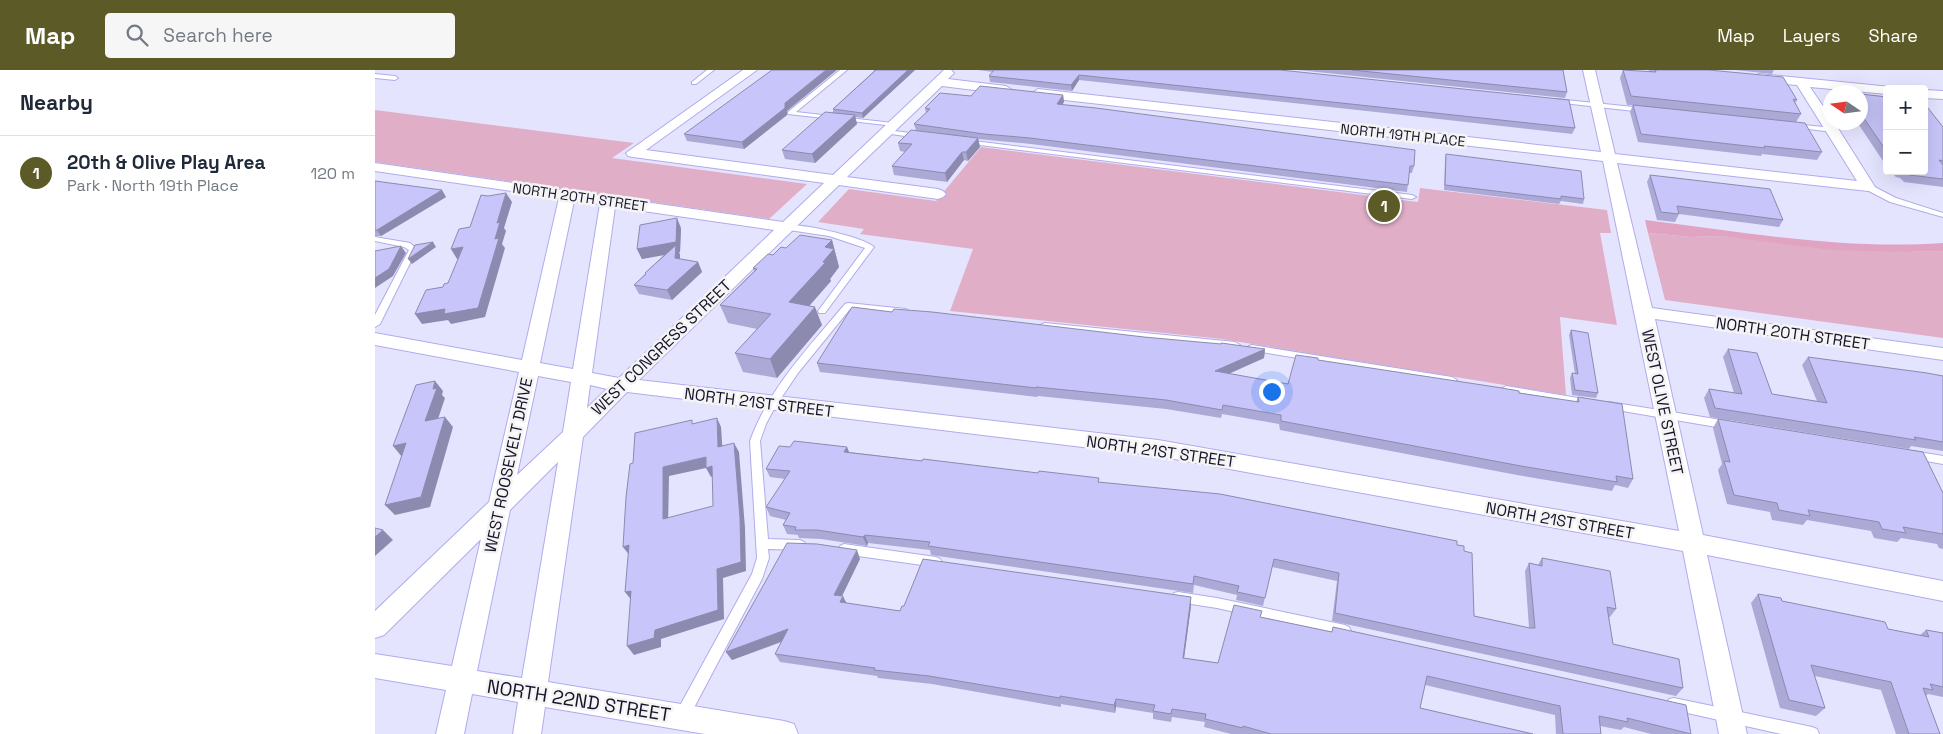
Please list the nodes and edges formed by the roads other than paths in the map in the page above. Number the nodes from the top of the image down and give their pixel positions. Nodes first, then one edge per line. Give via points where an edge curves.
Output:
1 (711, 70) edge
2 (751, 70) edge
3 (844, 70) edge
4 (1589, 70) edge
5 (375, 76) edge
6 (945, 76) edge
7 (1745, 76) edge
8 (395, 78) dead end
9 (1801, 82) junction
10 (694, 83) dead end
11 (1883, 90) edge
12 (1928, 94) edge
13 (1943, 95) edge
14 (1550, 100) edge
15 (1596, 105) junction
16 (1653, 111) edge
17 (1823, 115) edge
18 (1791, 126) edge
19 (889, 128) junction
20 (1823, 129) edge
21 (1833, 130) edge
22 (931, 137) edge
23 (960, 141) edge
24 (1608, 158) junction
25 (375, 167) edge
26 (835, 180) junction
27 (1868, 187) junction
28 (938, 194) dead end
29 (567, 196) junction
30 (1412, 197) dead end
31 (607, 201) junction
32 (1943, 215) edge
33 (785, 227) junction
34 (375, 239) edge
35 (823, 311) dead end
36 (1644, 312) junction
37 (918, 313) edge
38 (375, 324) edge
39 (1037, 325) edge
40 (375, 339) edge
41 (1943, 354) edge
42 (529, 367) junction
43 (582, 376) junction
44 (1463, 382) edge
45 (623, 385) junction
46 (1492, 387) edge
47 (772, 404) junction
48 (1666, 415) junction
49 (1739, 427) edge
50 (573, 433) junction
51 (1904, 454) edge
52 (1943, 460) edge
53 (498, 510) junction
54 (762, 544) junction
55 (1693, 544) junction
56 (811, 545) edge
57 (831, 547) edge
58 (948, 564) edge
59 (1943, 591) edge
60 (1170, 596) edge
61 (375, 628) edge
62 (1362, 635) edge
63 (375, 666) edge
64 (461, 681) junction
65 (533, 693) junction
66 (1662, 701) edge
67 (682, 716) junction
68 (1731, 725) edge
69 (772, 733) edge
70 (450, 734) edge
71 (527, 734) edge
72 (1812, 734) edge

1 - 10 lane
2 - 26 street via 633,153
3 - 19 lane via 790,113
4 - 15 street, WEST OLIVE STREET
5 - 8 lane
6 - 19 street, WEST CONGRESS STREET
6 - 24 street, NORTH 19TH PLACE
7 - 9 street
9 - 11 street
9 - 17 street
12 - 13 street
14 - 15 lane
15 - 16 lane
15 - 24 street, WEST OLIVE STREET
18 - 20 lane
19 - 22 lane
19 - 26 street, WEST CONGRESS STREET
21 - 27 street
23 - 30 lane
24 - 27 street, NORTH 19TH PLACE
24 - 36 street, WEST OLIVE STREET
25 - 29 street, NORTH 20TH STREET
26 - 28 street
26 - 33 street, WEST CONGRESS STREET
27 - 32 lane via 1893,200
29 - 31 street, NORTH 20TH STREET
29 - 42 street, WEST ROOSEVELT DRIVE
31 - 33 street, NORTH 20TH STREET
31 - 43 street
33 - 35 lane via 854,240 870,247
33 - 45 street, WEST CONGRESS STREET
34 - 38 lane via 413,249
36 - 41 street, NORTH 20TH STREET
36 - 48 street, WEST OLIVE STREET
37 - 47 lane via 848,306
39 - 44 lane via 1225,344
40 - 42 street, NORTH 21ST STREET
42 - 43 street, NORTH 21ST STREET
42 - 53 street, WEST ROOSEVELT DRIVE
43 - 45 street, NORTH 21ST STREET
43 - 50 street
45 - 47 street, NORTH 21ST STREET
45 - 50 street, WEST CONGRESS STREET
46 - 48 lane
47 - 54 lane via 755,441
47 - 55 street, NORTH 21ST STREET via 1158,448
48 - 49 lane
48 - 55 street, WEST OLIVE STREET
50 - 53 street, WEST CONGRESS STREET
50 - 65 street
51 - 52 lane
53 - 61 street, WEST CONGRESS STREET
53 - 64 street, WEST ROOSEVELT DRIVE
54 - 56 lane
54 - 67 lane via 763,558 751,592
55 - 59 street, NORTH 21ST STREET
55 - 68 street, WEST OLIVE STREET
57 - 58 lane
60 - 62 lane
63 - 64 street, NORTH 22ND STREET
64 - 65 street, NORTH 22ND STREET
64 - 70 street, WEST ROOSEVELT DRIVE
65 - 67 street, NORTH 22ND STREET
65 - 71 street
66 - 68 lane
67 - 69 street, NORTH 22ND STREET
68 - 72 lane

